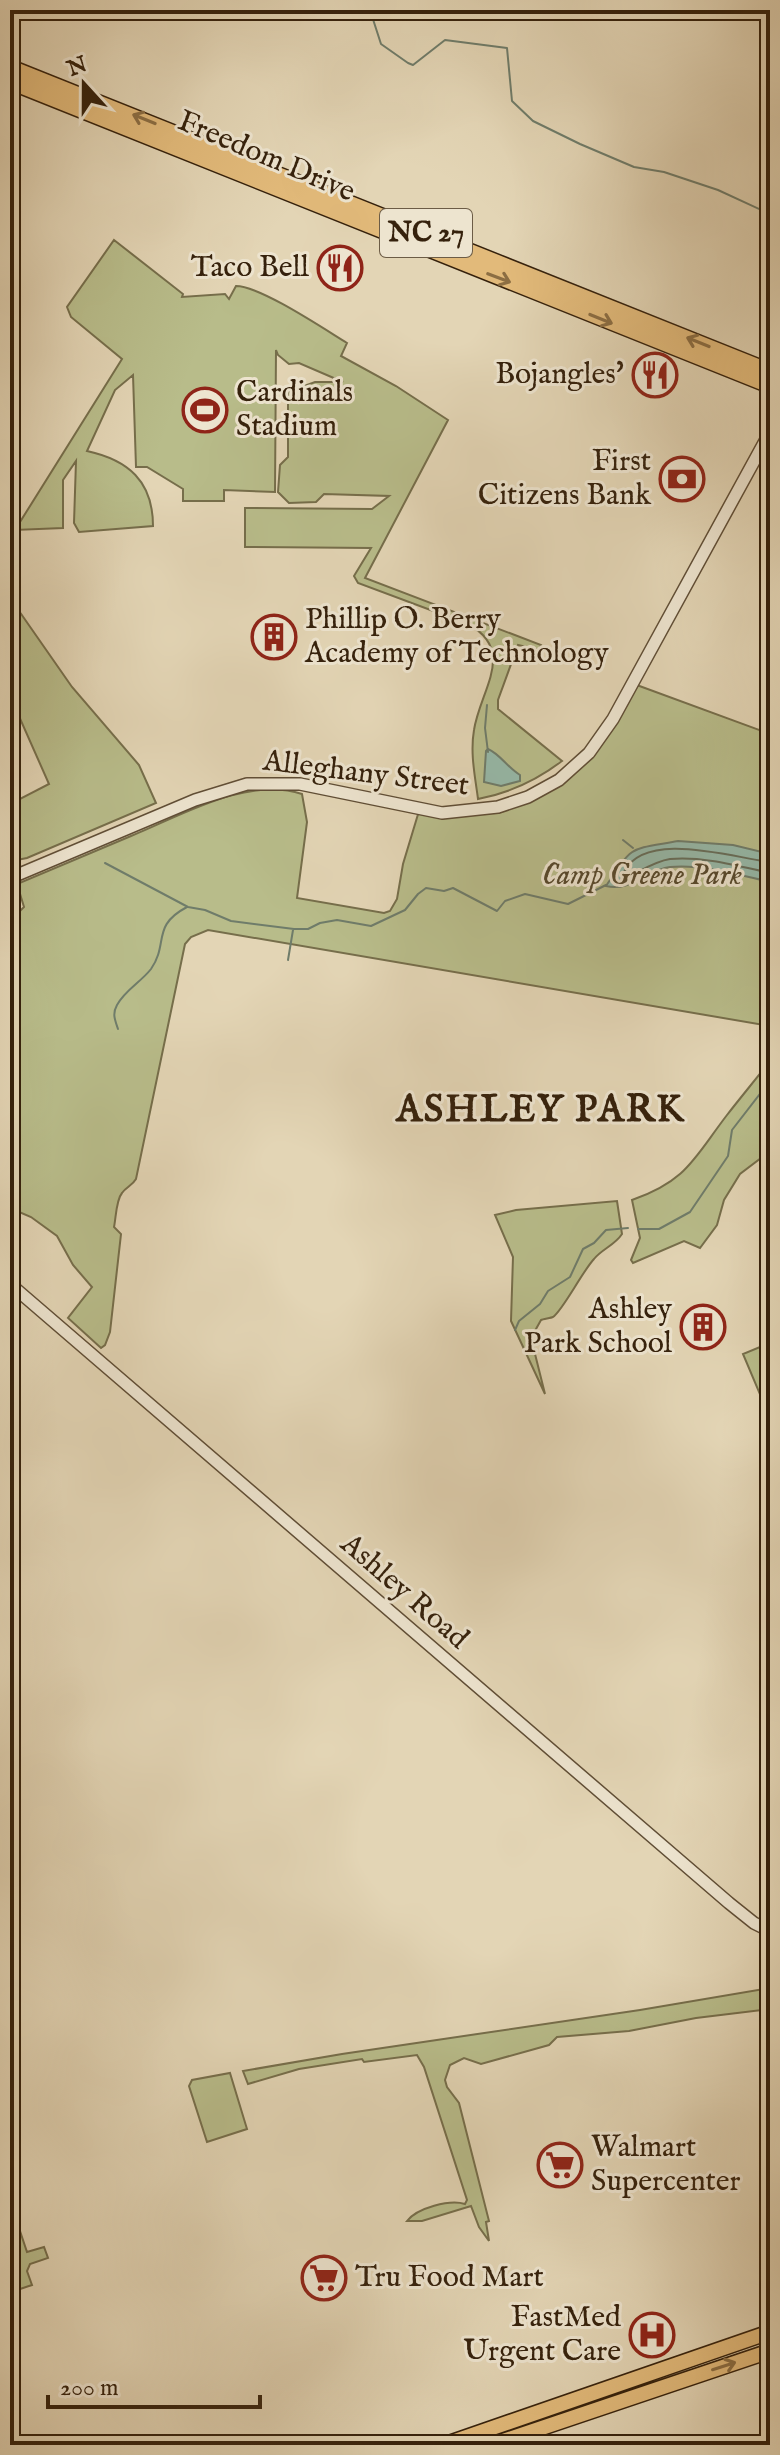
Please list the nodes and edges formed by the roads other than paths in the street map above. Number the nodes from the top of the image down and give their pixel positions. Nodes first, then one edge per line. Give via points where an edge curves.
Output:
1 (10, 67) edge
2 (10, 82) edge
3 (61, 86) junction
4 (25, 88) junction
5 (265, 177) junction
6 (532, 283) junction
7 (770, 371) edge
8 (770, 386) edge
9 (770, 432) edge
10 (10, 878) edge
11 (10, 1284) edge
12 (770, 1931) edge
13 (770, 2332) edge
14 (770, 2351) edge
15 (696, 2357) junction
16 (604, 2407) junction
17 (545, 2409) junction
18 (443, 2445) edge
19 (479, 2445) edge
20 (491, 2445) edge

1 - 3 main road, Freedom Drive / NC 27
2 - 4 main road, Freedom Drive / NC 27
3 - 4 main road via 32,81
5 -> 3 main road, Freedom Drive / NC 27
4 - 5 main road, Freedom Drive / NC 27
5 - 6 main road, Freedom Drive / NC 27
7 -> 6 main road, Freedom Drive / NC 27
6 -> 8 main road, Freedom Drive / NC 27
9 - 10 street, Alleghany Street via 613,719 589,753 547,787 498,807 442,813 300,784 247,784 195,800
11 - 12 street, Ashley Road via 747,1918
13 - 15 main road
16 -> 14 main road
15 - 16 main road via 693,2367 619,2394
15 - 17 main road
16 - 20 main road
17 - 18 main road
17 - 19 main road via 543,2417

